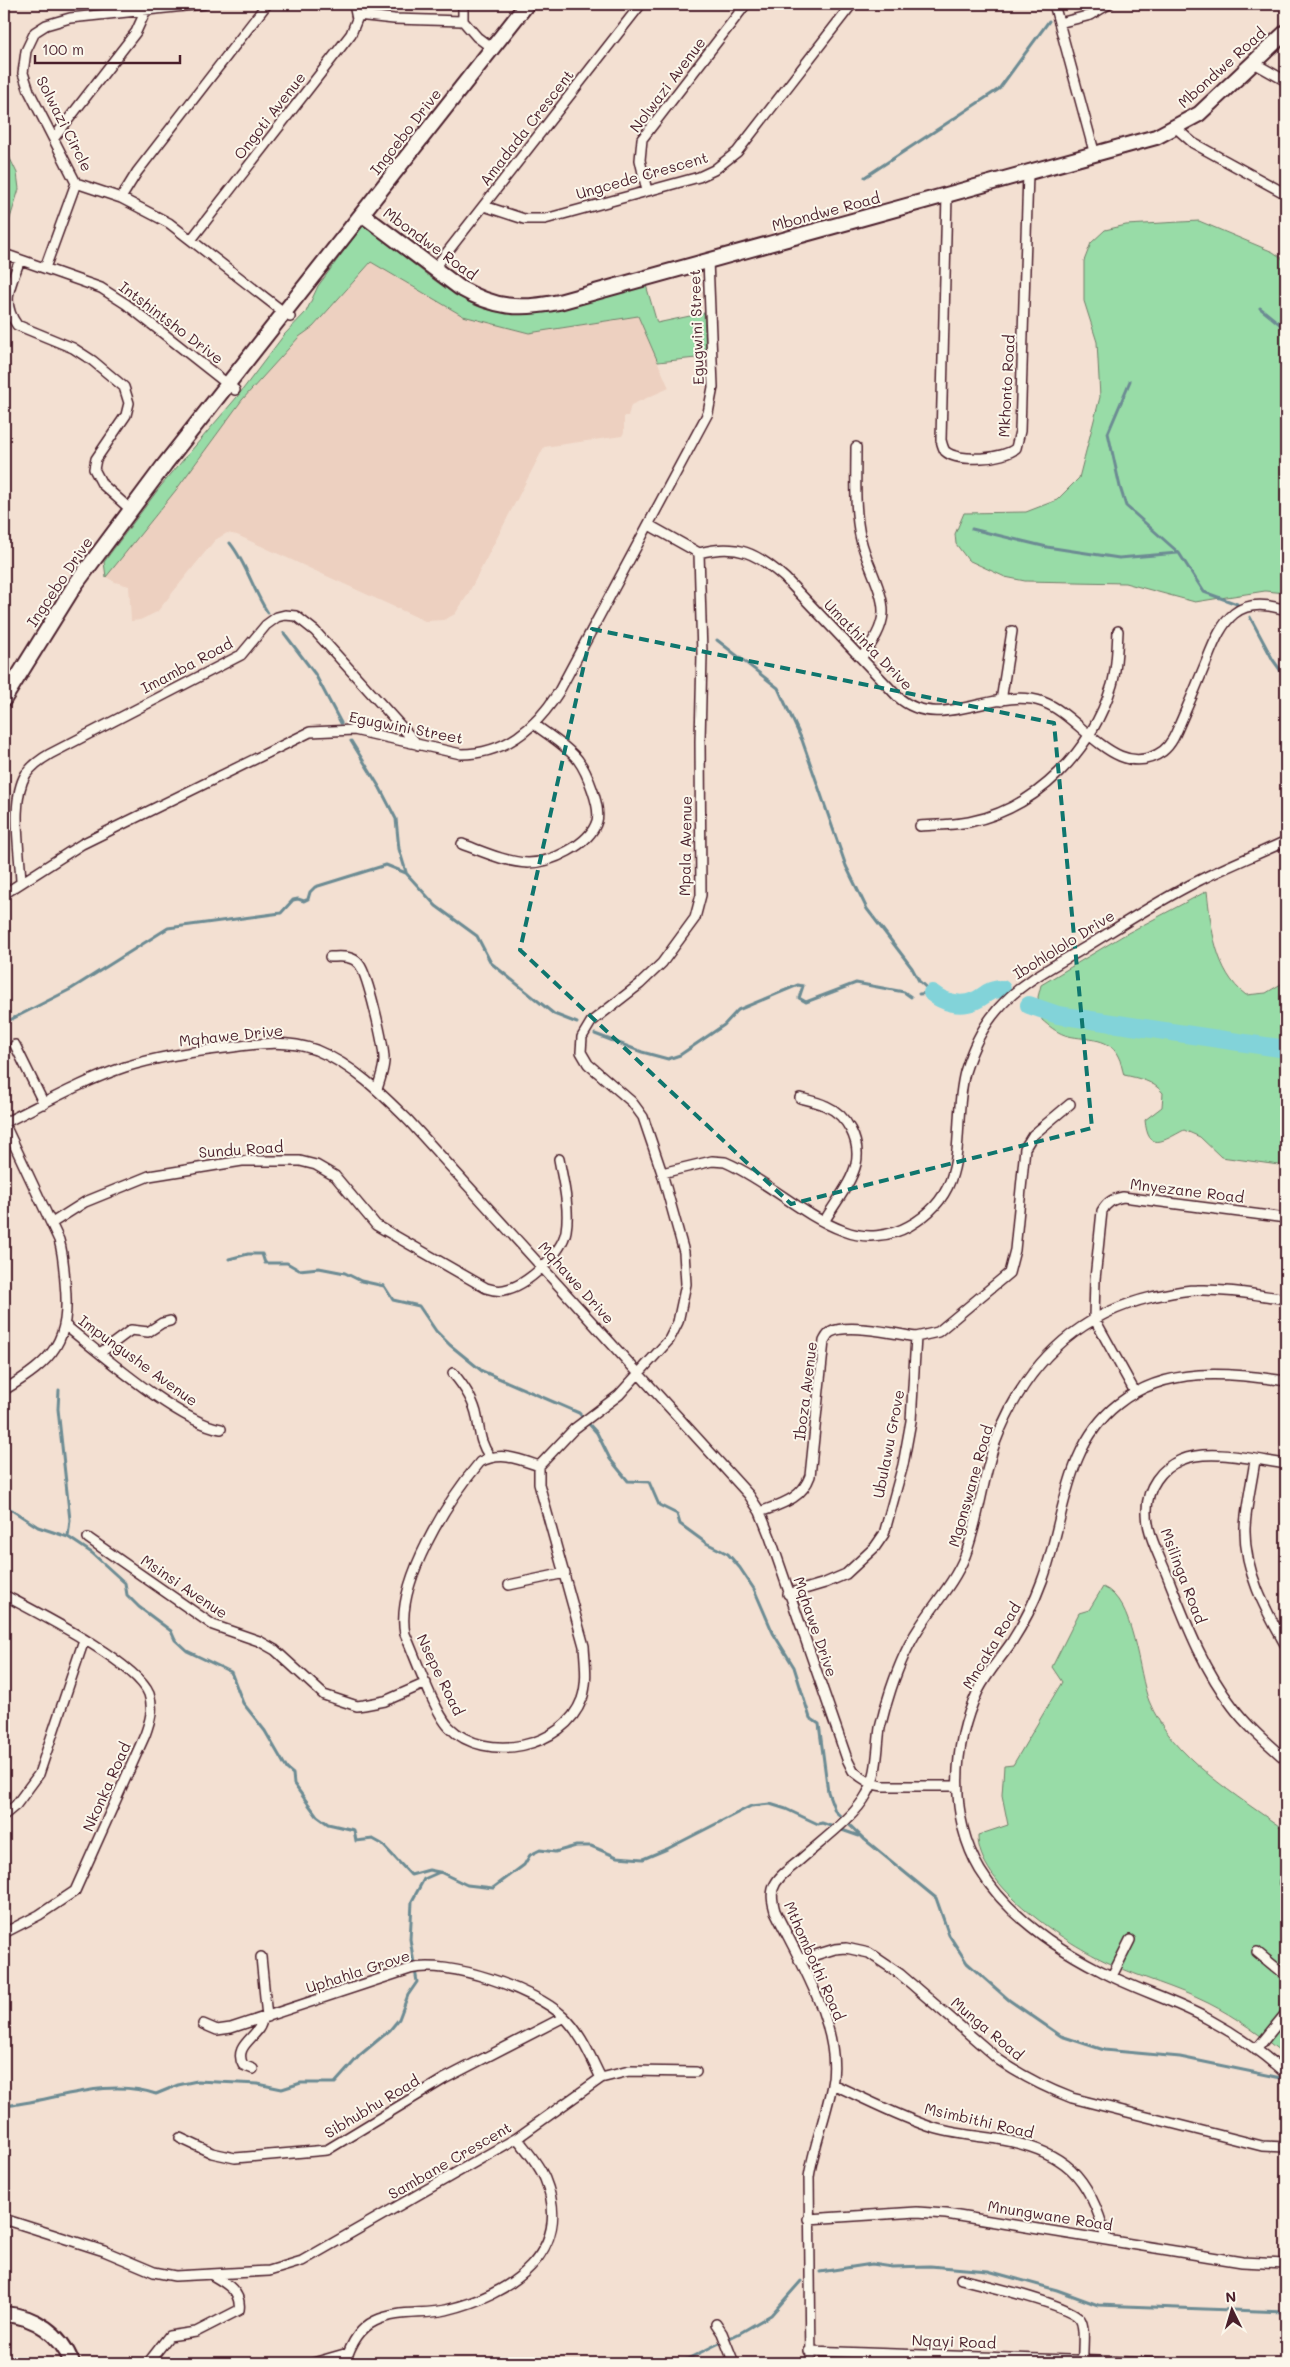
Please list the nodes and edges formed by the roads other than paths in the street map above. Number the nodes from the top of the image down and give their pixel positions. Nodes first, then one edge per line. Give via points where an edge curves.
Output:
1 (204, 4) edge
2 (267, 4) edge
3 (354, 4) edge
4 (463, 4) edge
5 (527, 4) edge
6 (641, 4) edge
7 (746, 4) edge
8 (852, 4) edge
9 (1054, 4) edge
10 (1110, 4) edge
11 (146, 10) junction
12 (357, 15) junction
13 (462, 21) junction
14 (1059, 23) junction
15 (1286, 32) edge
16 (492, 49) junction
17 (1254, 63) junction
18 (1286, 81) edge
19 (1176, 128) junction
20 (54, 138) junction
21 (1095, 155) junction
22 (1028, 173) junction
23 (76, 183) junction
24 (647, 191) junction
25 (1286, 194) edge
26 (947, 195) junction
27 (121, 198) junction
28 (484, 206) junction
29 (363, 215) junction
30 (191, 240) junction
31 (4, 254) edge
32 (20, 260) junction
33 (708, 260) junction
34 (46, 268) junction
35 (434, 269) junction
36 (5, 306) edge
37 (287, 315) junction
38 (232, 387) junction
39 (856, 448) dead end
40 (131, 510) junction
41 (649, 524) junction
42 (699, 553) junction
43 (1286, 610) edge
44 (1012, 630) dead end
45 (1118, 631) dead end
46 (862, 657) junction
47 (18, 676) junction
48 (4, 685) edge
49 (4, 699) edge
50 (1001, 700) junction
51 (534, 724) junction
52 (1090, 735) junction
53 (418, 745) junction
54 (920, 826) dead end
55 (1286, 840) edge
56 (462, 844) dead end
57 (21, 882) junction
58 (4, 894) edge
59 (330, 957) dead end
60 (16, 1045) dead end
61 (377, 1089) junction
62 (800, 1098) dead end
63 (44, 1104) junction
64 (1070, 1104) dead end
65 (4, 1123) edge
66 (559, 1159) dead end
67 (662, 1173) junction
68 (1286, 1218) edge
69 (824, 1222) junction
70 (52, 1224) junction
71 (543, 1266) junction
72 (1286, 1299) edge
73 (1094, 1318) junction
74 (170, 1321) dead end
75 (66, 1326) junction
76 (916, 1337) junction
77 (100, 1353) junction
78 (453, 1373) dead end
79 (640, 1373) junction
80 (1286, 1381) edge
81 (4, 1390) edge
82 (1135, 1392) junction
83 (221, 1429) dead end
84 (490, 1457) junction
85 (1255, 1460) junction
86 (1286, 1464) edge
87 (539, 1466) junction
88 (760, 1512) junction
89 (88, 1538) dead end
90 (565, 1572) junction
91 (509, 1585) dead end
92 (788, 1594) junction
93 (4, 1595) edge
94 (84, 1640) junction
95 (1286, 1646) edge
96 (426, 1683) junction
97 (1286, 1760) edge
98 (872, 1784) junction
99 (957, 1786) junction
100 (4, 1815) edge
101 (4, 1933) edge
102 (1130, 1940) dead end
103 (1257, 1952) dead end
104 (261, 1957) dead end
105 (799, 1960) junction
106 (1112, 1976) junction
107 (1286, 1976) edge
108 (1286, 2013) edge
109 (564, 2017) junction
110 (264, 2018) junction
111 (202, 2024) dead end
112 (1256, 2050) junction
113 (254, 2068) dead end
114 (1283, 2071) edge
115 (696, 2072) dead end
116 (601, 2078) junction
117 (832, 2084) junction
118 (180, 2138) dead end
119 (517, 2138) junction
120 (1286, 2147) edge
121 (4, 2219) edge
122 (808, 2219) junction
123 (1106, 2239) junction
124 (1286, 2264) edge
125 (212, 2275) junction
126 (961, 2278) dead end
127 (4, 2314) edge
128 (716, 2324) dead end
129 (809, 2351) junction
130 (348, 2353) junction
131 (1083, 2360) junction
132 (72, 2363) edge
133 (148, 2363) edge
134 (312, 2363) edge
135 (345, 2363) edge
136 (734, 2363) edge
137 (811, 2363) edge
138 (1158, 2363) edge

1 - 11 street, Solwazi Circle
2 - 27 street via 155,148
3 - 12 street
4 - 13 street
5 - 16 street, Ingcebo Drive
6 - 28 street, Amadada Crescent
7 - 24 street, Nolwazi Avenue via 642,139 640,160
8 - 24 street, Ungcede Crescent via 728,161 699,177
9 - 14 street
10 - 14 street via 1091,15
11 - 20 street via 136,32
11 - 20 street, Solwazi Circle via 60,20 35,32 26,50 23,73
12 - 13 street
12 - 30 street, Ongoti Avenue via 354,27 344,42
13 - 16 street
14 - 21 street
15 - 17 street, Mbondwe Road
16 - 29 street, Ingcebo Drive
17 - 18 street
17 - 19 street, Mbondwe Road via 1199,114
19 - 21 street, Mbondwe Road
19 - 25 street via 1193,143
20 - 23 street, Solwazi Circle
21 - 22 street, Mbondwe Road
22 - 26 street, Mbondwe Road
22 - 26 street, Mkhonto Road via 1020,431 1016,448 1004,456 952,455 944,450 941,440
23 - 27 street, Solwazi Circle
23 - 34 street
24 - 28 street, Ungcede Crescent via 538,219 516,217
26 - 33 street, Mbondwe Road
27 - 30 street, Solwazi Circle via 169,223
28 - 35 street, Amadada Crescent
29 - 35 street, Mbondwe Road
29 - 37 street, Ingcebo Drive
30 - 37 street, Solwazi Circle
31 - 32 street, Intshintsho Drive
32 - 34 street, Intshintsho Drive
32 - 36 street
33 - 35 street, Mbondwe Road via 559,302 525,308 486,301 460,288
33 - 41 street, Egugwini Street via 713,370 711,401 704,422
34 - 38 street, Intshintsho Drive via 101,288
36 - 40 street via 17,325 73,348 124,387 129,403 126,415 96,459 94,469 102,484
37 - 38 street, Ingcebo Drive
38 - 40 street, Ingcebo Drive
39 - 46 street via 858,522 883,611 879,629
40 - 47 street, Ingcebo Drive via 75,585
41 - 42 street
41 - 51 street, Egugwini Street via 558,693
42 - 46 street, Umathinta Drive via 735,549 767,562
42 - 67 street, Mpala Avenue via 701,895 688,928 662,962 640,984 591,1022 581,1043 581,1052 588,1064 632,1102 643,1117
43 - 52 street, Umathinta Drive via 1263,604 1250,606 1235,612 1223,623 1174,737 1163,751 1149,758 1129,759 1112,752
44 - 50 street
45 - 52 street via 1112,684
46 - 50 street, Umathinta Drive via 898,697 916,709 937,711
47 - 48 street
47 - 49 street, Ingcebo Drive
50 - 52 street, Umathinta Drive via 1043,701
51 - 53 street, Egugwini Street via 506,745 479,753 461,754
51 - 56 street via 580,764 597,807 594,829 560,855 540,862 518,862
52 - 54 street via 1052,779 1008,809 971,821
53 - 57 street, Egugwini Street via 354,730 320,730 303,734 82,844
53 - 57 street, Imamba Road via 308,624 296,616 281,616 266,625 241,655 50,754 32,767 21,785 18,802
55 - 69 street, Ibohlololo Drive via 1199,881 1151,908 1025,984 998,1008 979,1037 965,1074 952,1180 934,1208 920,1220 903,1230 872,1236 845,1232
57 - 58 street, Egugwini Street
59 - 61 street via 356,961 366,981 384,1053
60 - 63 street
61 - 63 street, Mqhawe Drive via 349,1068 322,1054 295,1044 280,1043 192,1052 146,1062 111,1072
61 - 71 street, Mqhawe Drive
62 - 69 street via 838,1113 846,1120 855,1143 857,1154 853,1170
63 - 65 street, Mqhawe Drive
64 - 76 street via 1033,1135 1025,1148 1015,1250 1009,1273 938,1332
65 - 70 street, Impungushe Avenue
66 - 71 street, Sundu Road via 566,1231 561,1246
67 - 69 street, Ibohlololo Drive via 712,1161 725,1162
67 - 79 street, Mpala Avenue via 684,1252 686,1284 674,1332
68 - 73 street, Mnyezane Road via 1224,1208 1115,1198 1102,1212
70 - 71 street, Sundu Road via 85,1202 149,1176 242,1161 300,1161 316,1165 335,1176 376,1225 486,1288 512,1288
70 - 75 street, Impungushe Avenue via 62,1250
71 - 79 street, Mqhawe Drive
72 - 73 street, Mgonswane Road via 1214,1290 1180,1291 1136,1301
73 - 82 street
73 - 98 street, Mgonswane Road via 1044,1359 1016,1396 991,1457 966,1554 917,1632 892,1687 881,1726
74 - 77 street via 148,1332 131,1330
75 - 77 street, Impungushe Avenue
75 - 81 street, Impungushe Avenue via 58,1344 45,1360
76 - 88 street, Iboza Avenue via 848,1329 827,1335 807,1485 802,1493
76 - 92 street, Ubulawu Grove via 911,1421 884,1534 846,1574
77 - 83 street, Impungushe Avenue via 201,1424
78 - 84 street via 472,1402 480,1441
79 - 87 street via 619,1395 574,1429
79 - 88 street, Mqhawe Drive via 749,1494
80 - 82 street, Mncaka Road via 1236,1375 1193,1375 1166,1379
82 - 99 street, Mncaka Road via 1100,1421 1079,1453 1036,1600 1024,1623 993,1665 968,1717
84 - 87 street via 502,1455
84 - 96 street, Nsepe Road via 480,1462 424,1547 403,1607 405,1634
85 - 86 street, Msilinga Road
85 - 95 street via 1245,1526 1246,1552 1251,1574 1269,1617
85 - 97 street, Msilinga Road via 1207,1455 1180,1460 1164,1471 1153,1485 1147,1502 1147,1520 1192,1636 1211,1675 1255,1733
87 - 90 street, Nsepe Road via 541,1492
88 - 92 street, Mqhawe Drive
89 - 96 street, Msinsi Avenue via 213,1626 259,1641 275,1650 324,1694 358,1706 385,1700
90 - 91 street
90 - 96 street, Nsepe Road via 584,1646 586,1670 581,1700 559,1729 522,1745 501,1748 480,1745 464,1739 448,1726
92 - 98 street, Mqhawe Drive via 847,1760 854,1771
93 - 94 street, Nkonka Road via 50,1618
94 - 100 street via 39,1774 16,1805
94 - 101 street, Nkonka Road via 134,1674 148,1692 152,1714 75,1891
98 - 99 street via 907,1788
98 - 105 street, Mthombothi Road via 861,1803 779,1878 773,1888 774,1911
99 - 106 street, Mncaka Road via 968,1845 993,1890 1032,1927
102 - 106 street
103 - 107 street
104 - 110 street
105 - 117 street, Mthombothi Road via 833,2044
105 - 120 street, Munga Road via 835,1949 869,1953 900,1974 999,2060 1053,2091 1262,2146
106 - 112 street, Mncaka Road via 1209,2020
108 - 112 street
109 - 110 street, Uphahla Grove via 538,1996 513,1987 442,1967 421,1966
109 - 116 street, Uphahla Grove via 585,2045
109 - 118 street, Sibhubhu Road via 444,2079 327,2150 235,2158 212,2153
110 - 111 street, Uphahla Grove via 217,2030
110 - 113 street via 259,2030 241,2050 243,2065
112 - 114 street, Mncaka Road
115 - 116 street, Sambane Crescent via 629,2071
116 - 119 street, Sambane Crescent
117 - 122 street, Mthombothi Road via 813,2154
117 - 123 street, Msimbithi Road via 934,2128 1017,2143 1056,2158 1085,2183 1096,2203
119 - 125 street, Sambane Crescent via 294,2265 268,2271
119 - 130 street via 545,2177 553,2208 552,2229 533,2266 510,2283 458,2306 402,2313 376,2321 362,2330
121 - 125 street, Sambane Crescent via 104,2251 154,2272 175,2276
122 - 123 street, Mnungwane Road via 917,2212
122 - 129 street, Mthombothi Road
123 - 124 street, Mnungwane Road via 1242,2262
125 - 133 street via 236,2292 239,2310 196,2332 169,2336
126 - 131 street via 1074,2313 1081,2322
127 - 132 street via 24,2318 50,2331 64,2346
128 - 136 street
129 - 131 street, Nqayi Road
129 - 137 street, Mthombothi Road
130 - 134 street
130 - 135 street
131 - 138 street, Nqayi Road

